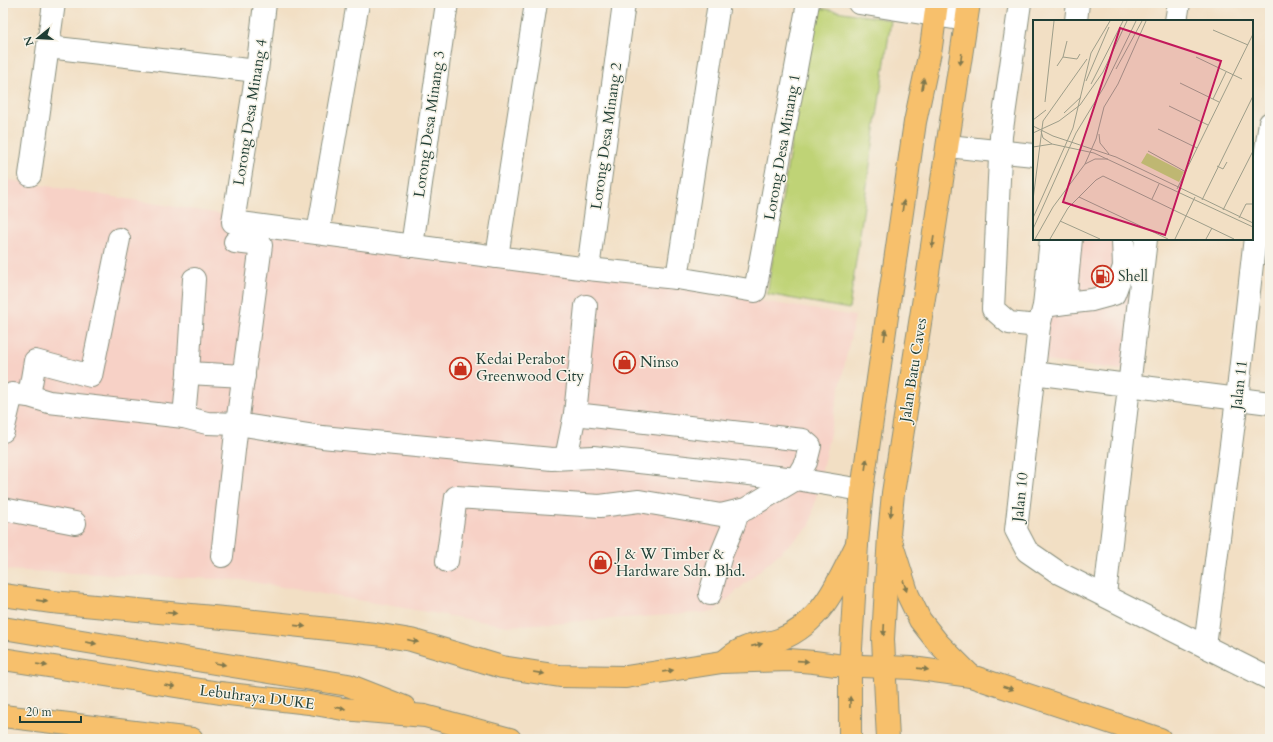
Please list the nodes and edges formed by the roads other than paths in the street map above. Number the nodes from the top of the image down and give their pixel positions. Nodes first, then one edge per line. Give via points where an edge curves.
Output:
1 (54, 3) edge
2 (266, 3) edge
3 (358, 3) edge
4 (447, 3) edge
5 (536, 3) edge
6 (624, 3) edge
7 (719, 3) edge
8 (808, 3) edge
9 (859, 3) edge
10 (1020, 3) edge
11 (1078, 3) edge
12 (1179, 3) edge
13 (937, 9) edge
14 (968, 12) edge
15 (1076, 20) edge
16 (1176, 20) edge
17 (48, 47) junction
18 (257, 71) junction
19 (1270, 124) edge
20 (948, 146) junction
21 (1000, 152) junction
22 (1033, 155) edge
23 (30, 175) dead end
24 (1261, 183) edge
25 (234, 232) junction
26 (318, 233) junction
27 (119, 239) dead end
28 (1051, 240) edge
29 (1071, 240) edge
30 (1123, 240) edge
31 (1146, 240) edge
32 (412, 246) junction
33 (497, 257) junction
34 (588, 269) junction
35 (194, 278) dead end
36 (677, 278) junction
37 (1065, 303) junction
38 (586, 306) dead end
39 (1042, 316) junction
40 (188, 373) junction
41 (1033, 373) junction
42 (244, 376) junction
43 (1128, 385) junction
44 (14, 395) edge
45 (1237, 399) junction
46 (1270, 403) edge
47 (575, 414) junction
48 (184, 417) junction
49 (237, 424) junction
50 (3, 431) edge
51 (566, 458) junction
52 (796, 479) junction
53 (862, 490) junction
54 (3, 509) edge
55 (738, 511) junction
56 (76, 523) dead end
57 (889, 536) junction
58 (857, 544) junction
59 (222, 556) dead end
60 (447, 560) dead end
61 (710, 594) dead end
62 (3, 595) edge
63 (1105, 595) junction
64 (3, 628) edge
65 (1204, 646) junction
66 (3, 659) edge
67 (722, 662) junction
68 (850, 666) junction
69 (884, 666) junction
70 (971, 676) junction
71 (1270, 678) edge
72 (3, 716) edge
73 (425, 716) junction
74 (192, 739) edge
75 (510, 739) edge
76 (850, 739) edge
77 (888, 739) edge
78 (1160, 739) edge

1 - 17 street
2 - 18 street, Lorong Desa Minang 4
3 - 26 street
4 - 32 street, Lorong Desa Minang 3
5 - 33 street
6 - 34 street, Lorong Desa Minang 2
7 - 36 street
8 - 36 street, Lorong Desa Minang 1 via 755,291
9 - 13 street
10 - 21 street
11 - 15 street
12 - 16 street
13 - 14 street
53 -> 13 main road via 915,122
14 -> 20 main road, Jalan Batu Caves
17 - 18 street
17 - 23 street
18 - 25 street, Lorong Desa Minang 4
19 - 24 street, Jalan 11
20 - 21 street
20 -> 57 main road, Jalan Batu Caves via 893,493
21 - 22 street
21 - 39 street via 993,309 1009,323
24 - 45 street, Jalan 11
25 - 26 street
25 - 42 street via 261,245
26 - 32 street
27 - 44 street via 91,376 35,361
28 - 39 street, Jalan 10
29 - 37 street
30 - 37 street via 1124,267 1114,294
31 - 43 street
32 - 33 street
33 - 34 street
34 - 36 street
35 - 40 street
37 - 39 street
38 - 47 street
39 - 41 street, Jalan 10
40 - 42 street
40 - 48 street
41 - 43 street
41 - 63 street, Jalan 10 via 1016,530 1027,551 1059,573
42 - 49 street
43 - 45 street
43 - 63 street
44 - 48 street via 49,402
44 - 50 street
45 - 46 street
45 - 65 street, Jalan 11
47 - 51 street
47 - 52 street via 803,440 810,446 806,462
48 - 49 street via 207,423
49 - 51 street via 322,438 552,459
49 - 59 street
51 - 52 street via 593,457
52 - 53 street
52 - 55 street via 746,509
53 - 58 main road
54 - 56 street
55 - 60 street via 721,514 639,501 600,506 456,497
55 - 61 street via 721,555
57 -> 69 main road, Jalan Batu Caves via 883,639
57 -> 70 main road via 908,595 920,620
67 -> 58 main road via 745,648 780,639 802,628 816,614 840,581
58 - 68 main road
62 -> 67 main road via 375,634 411,640 502,667 560,676 626,677
63 - 65 street, Jalan 10
64 -> 73 main road via 348,685
65 - 71 street, Jalan 10
66 -> 73 main road, Lebuhraya DUKE via 220,693 343,709
67 -> 68 main road via 789,660
68 - 69 main road
76 -> 68 main road
69 -> 70 main road
69 - 77 main road, Jalan Batu Caves
70 -> 78 main road
72 - 74 main road
73 - 75 main road, Lebuhraya DUKE

